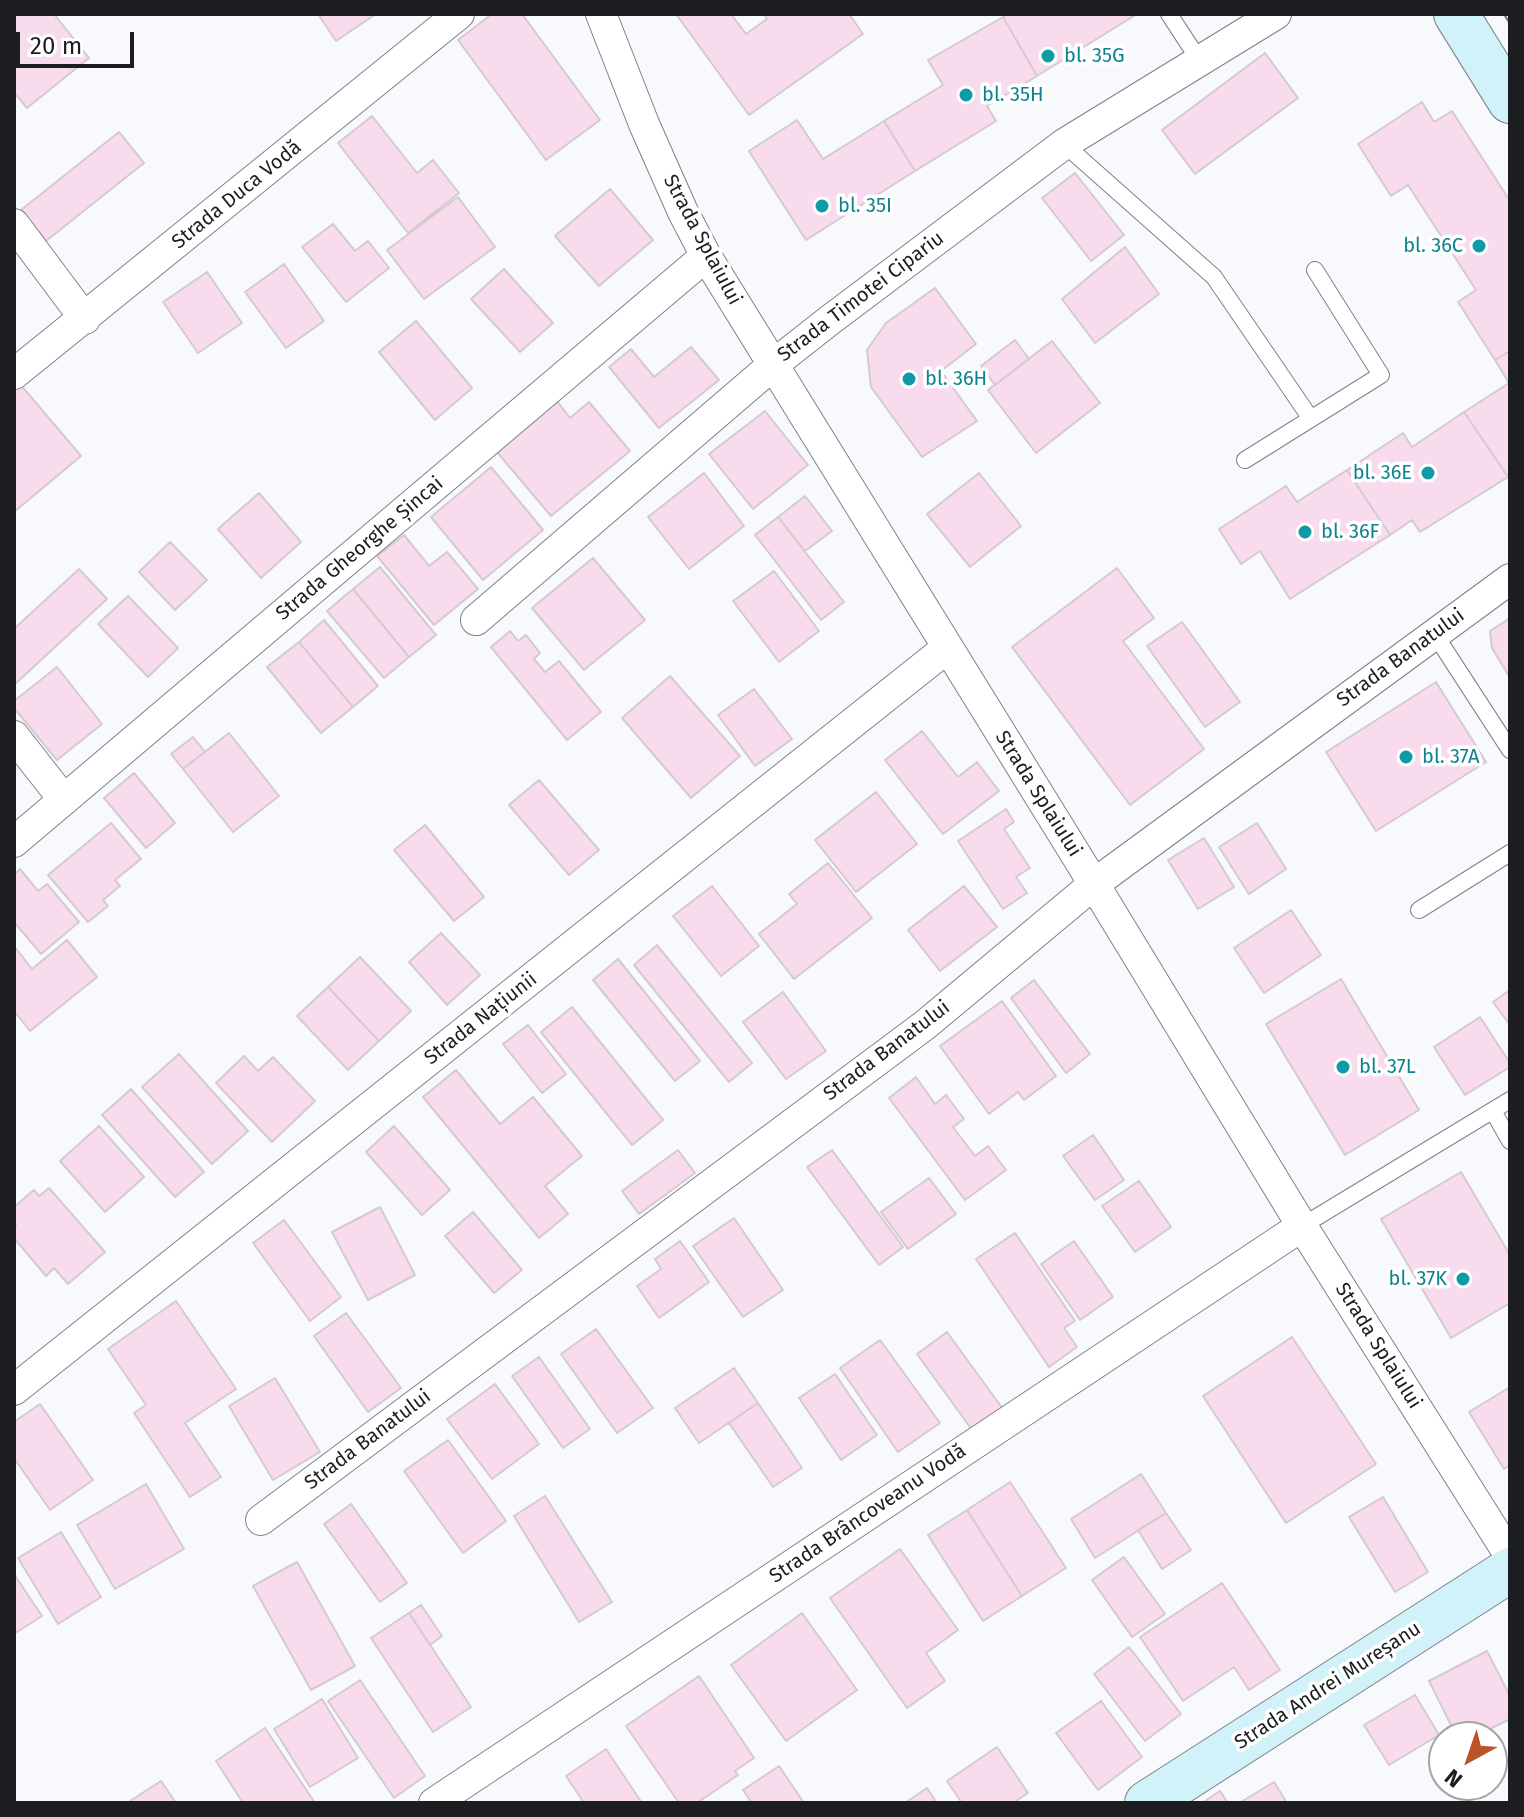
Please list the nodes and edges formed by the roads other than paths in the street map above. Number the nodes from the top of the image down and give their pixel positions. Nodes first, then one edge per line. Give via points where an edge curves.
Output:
1 (459, 14) edge
2 (601, 14) edge
3 (1169, 14) edge
4 (1276, 14) edge
5 (1456, 14) edge
6 (1199, 60) junction
7 (1510, 101) edge
8 (1064, 144) junction
9 (14, 224) edge
10 (706, 256) junction
11 (1315, 270) dead end
12 (85, 319) junction
13 (774, 364) junction
14 (14, 374) edge
15 (1311, 419) junction
16 (1245, 460) dead end
17 (1510, 579) edge
18 (476, 620) dead end
19 (1434, 633) junction
20 (947, 648) junction
21 (14, 736) edge
22 (1510, 750) edge
23 (64, 800) junction
24 (14, 842) edge
25 (1510, 853) edge
26 (1094, 884) junction
27 (1419, 910) dead end
28 (1510, 1100) edge
29 (1493, 1111) junction
30 (1510, 1141) edge
31 (1302, 1226) junction
32 (14, 1390) edge
33 (261, 1520) dead end
34 (1510, 1556) edge
35 (1510, 1570) edge
36 (434, 1803) edge
37 (1147, 1803) edge

1 - 12 street, Strada Duca Vodă
2 - 10 street, Strada Splaiului via 644,124
3 - 6 lane
4 - 6 street, Strada Timotei Cipariu
5 - 7 street
6 - 8 street, Strada Timotei Cipariu
8 - 13 street, Strada Timotei Cipariu
8 - 15 lane via 1214,277
9 - 12 street
10 - 13 street, Strada Splaiului
10 - 23 street, Strada Gheorghe Șincai
11 - 15 lane via 1381,375
12 - 14 street, Strada Duca Vodă
13 - 18 street, Strada Timotei Cipariu
13 - 20 street, Strada Splaiului
15 - 16 lane
17 - 19 street, Strada Banatului
19 - 22 lane
19 - 26 street, Strada Banatului
20 - 26 street, Strada Splaiului
20 - 32 street, Strada Națiunii
21 - 23 street
23 - 24 street, Strada Gheorghe Șincai
25 - 27 lane
26 - 31 street, Strada Splaiului
26 - 33 street, Strada Banatului via 925,1025
28 - 29 lane
29 - 30 lane
29 - 31 lane
31 - 34 street, Strada Splaiului
31 - 36 street, Strada Brâncoveanu Vodă
35 - 37 street, Strada Andrei Mureșanu

